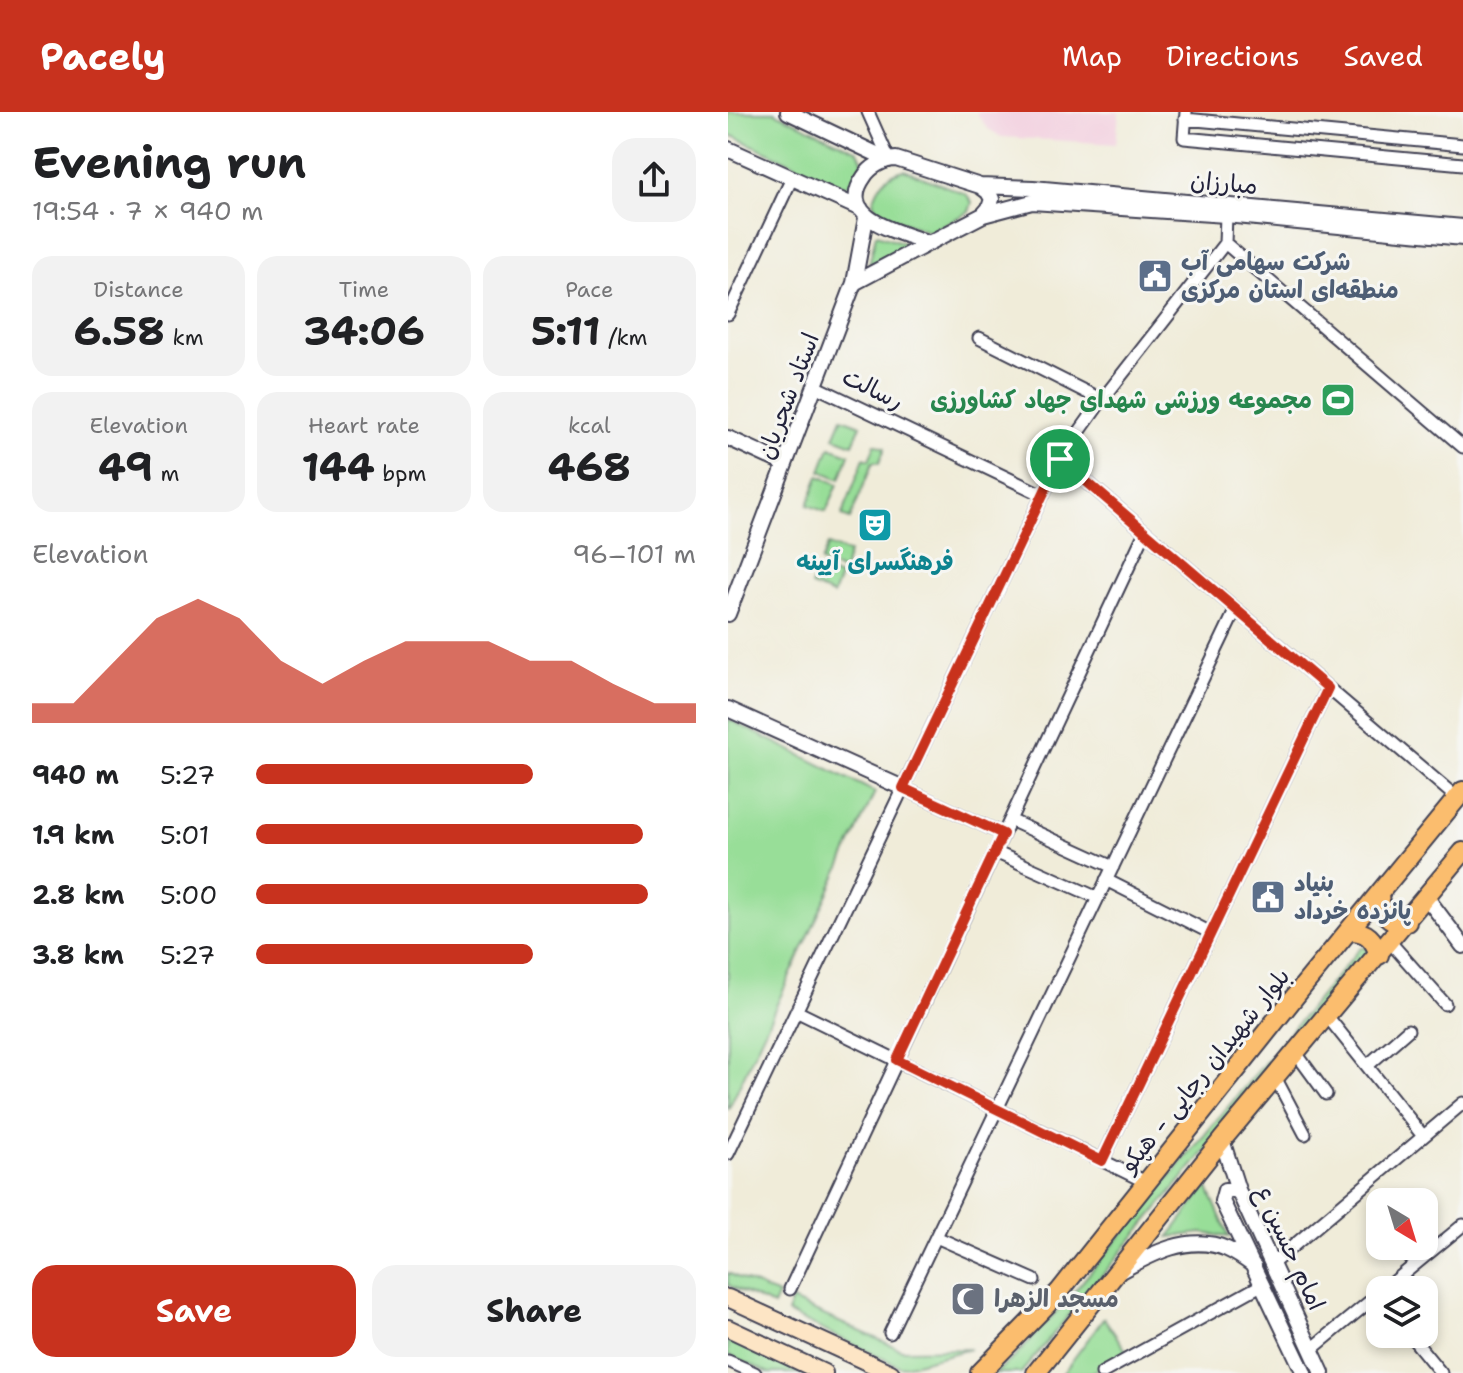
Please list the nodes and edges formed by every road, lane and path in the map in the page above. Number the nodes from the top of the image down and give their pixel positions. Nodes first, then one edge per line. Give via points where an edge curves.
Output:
1 (788, 112) edge
2 (872, 113) edge
3 (1185, 116) edge
4 (1463, 145) edge
5 (728, 149) edge
6 (889, 160) junction
7 (1463, 164) edge
8 (792, 178) junction
9 (980, 186) junction
10 (863, 214) junction
11 (983, 215) junction
12 (1226, 215) junction
13 (1463, 227) edge
14 (1463, 238) edge
15 (929, 243) junction
16 (1225, 243) junction
17 (854, 283) junction
18 (728, 314) edge
19 (979, 338) dead end
20 (815, 386) junction
21 (1102, 400) junction
22 (728, 438) edge
23 (1463, 447) edge
24 (1060, 459) junction
25 (785, 464) junction
26 (1043, 495) junction
27 (1145, 532) junction
28 (1236, 609) junction
29 (728, 614) edge
30 (1328, 688) junction
31 (728, 709) edge
32 (903, 788) junction
33 (1460, 795) edge
34 (1010, 820) junction
35 (1003, 834) junction
36 (995, 852) junction
37 (1463, 852) edge
38 (1113, 867) junction
39 (1106, 880) junction
40 (1379, 896) junction
41 (1098, 898) junction
42 (1427, 898) junction
43 (1407, 922) junction
44 (1350, 931) junction
45 (1211, 933) junction
46 (1463, 946) edge
47 (1385, 948) junction
48 (1445, 1004) dead end
49 (796, 1011) junction
50 (1327, 1016) junction
51 (1408, 1030) dead end
52 (1296, 1053) junction
53 (897, 1060) junction
54 (1367, 1066) junction
55 (1275, 1077) junction
56 (1326, 1094) dead end
57 (1463, 1103) edge
58 (997, 1109) junction
59 (1305, 1134) dead end
60 (1423, 1136) junction
61 (1222, 1140) junction
62 (728, 1154) edge
63 (1102, 1161) junction
64 (1146, 1182) junction
65 (1238, 1190) junction
66 (1463, 1225) edge
67 (936, 1237) junction
68 (1273, 1263) junction
69 (1255, 1266) junction
70 (1403, 1276) edge
71 (1110, 1277) junction
72 (1034, 1280) dead end
73 (1263, 1284) junction
74 (790, 1289) dead end
75 (728, 1298) edge
76 (1366, 1306) edge
77 (728, 1328) edge
78 (890, 1333) dead end
79 (1419, 1348) edge
80 (1312, 1349) junction
81 (728, 1361) edge
82 (1300, 1371) edge
83 (1436, 1371) edge
84 (886, 1372) edge
85 (755, 1373) edge
86 (824, 1373) edge
87 (980, 1373) edge
88 (1036, 1373) edge
89 (1102, 1373) edge
90 (1322, 1373) edge

1 - 6 street
2 - 6 street
3 - 4 street
3 - 7 street via 1184,138
5 - 8 street
6 - 9 street, مبارزان
6 - 10 street, استاد شجریان via 864,175 858,187
8 - 10 street
8 - 18 street
9 - 11 street via 992,199
9 - 13 street, مبارزان
10 - 15 street
10 - 17 street, استاد شجریان
11 - 12 street, مبارزان via 1032,202
11 - 15 street, مبارزان
12 - 14 street, مبارزان
12 - 16 street
15 - 17 street, مبارزان
16 - 21 street
16 - 23 street
17 - 20 street, استاد شجریان
19 - 21 street
20 - 25 street, استاد شجریان
20 - 26 street, رسالت
21 - 24 street
22 - 25 street
24 - 26 street
24 - 27 street
25 - 29 street, استاد شجریان
26 - 32 street
27 - 28 street
27 - 34 street
28 - 30 street
28 - 38 street
30 - 33 street
30 - 45 street
31 - 32 street
32 - 35 street
32 - 49 street
33 - 40 main road, بلوار شهیدان رجایی - هپکو
34 - 35 street
34 - 38 street
35 - 36 street
36 - 41 street
36 - 53 street
37 - 42 main road
38 - 39 street
39 - 41 street
39 - 45 street
40 - 43 main road via 1387,917
40 - 44 main road, بلوار شهیدان رجایی - هپکو
41 - 58 street
42 - 43 main road
42 - 46 street
43 - 47 main road
44 - 47 main road via 1369,935
44 - 64 main road, بلوار شهیدان رجایی - هپکو
45 - 63 street
47 - 48 street
47 - 50 main road
49 - 53 street
49 - 62 street
50 - 52 main road
50 - 54 street
51 - 54 street
52 - 55 main road
52 - 56 street
53 - 58 street
53 - 74 street
54 - 60 street
55 - 59 street
55 - 61 main road
57 - 60 street
58 - 63 street
58 - 67 street
60 - 68 street
61 - 65 street, امام حسین ع
61 - 71 main road
63 - 64 street
64 - 87 main road, بلوار شهیدان رجایی - هپکو via 1059,1292
65 - 68 street, امام حسین ع
65 - 69 street via 1225,1190 1222,1201
66 - 70 street
67 - 72 street
67 - 78 street
68 - 80 street, امام حسین ع
69 - 71 street, امام حسین ع via 1227,1249 1185,1245 1158,1251
69 - 73 street, امام حسین ع
71 - 88 main road
73 - 82 street, امام حسین ع
73 - 89 street
75 - 84 main road
76 - 80 street
77 - 86 main road
79 - 83 street
80 - 90 street, امام حسین ع
81 - 85 street

